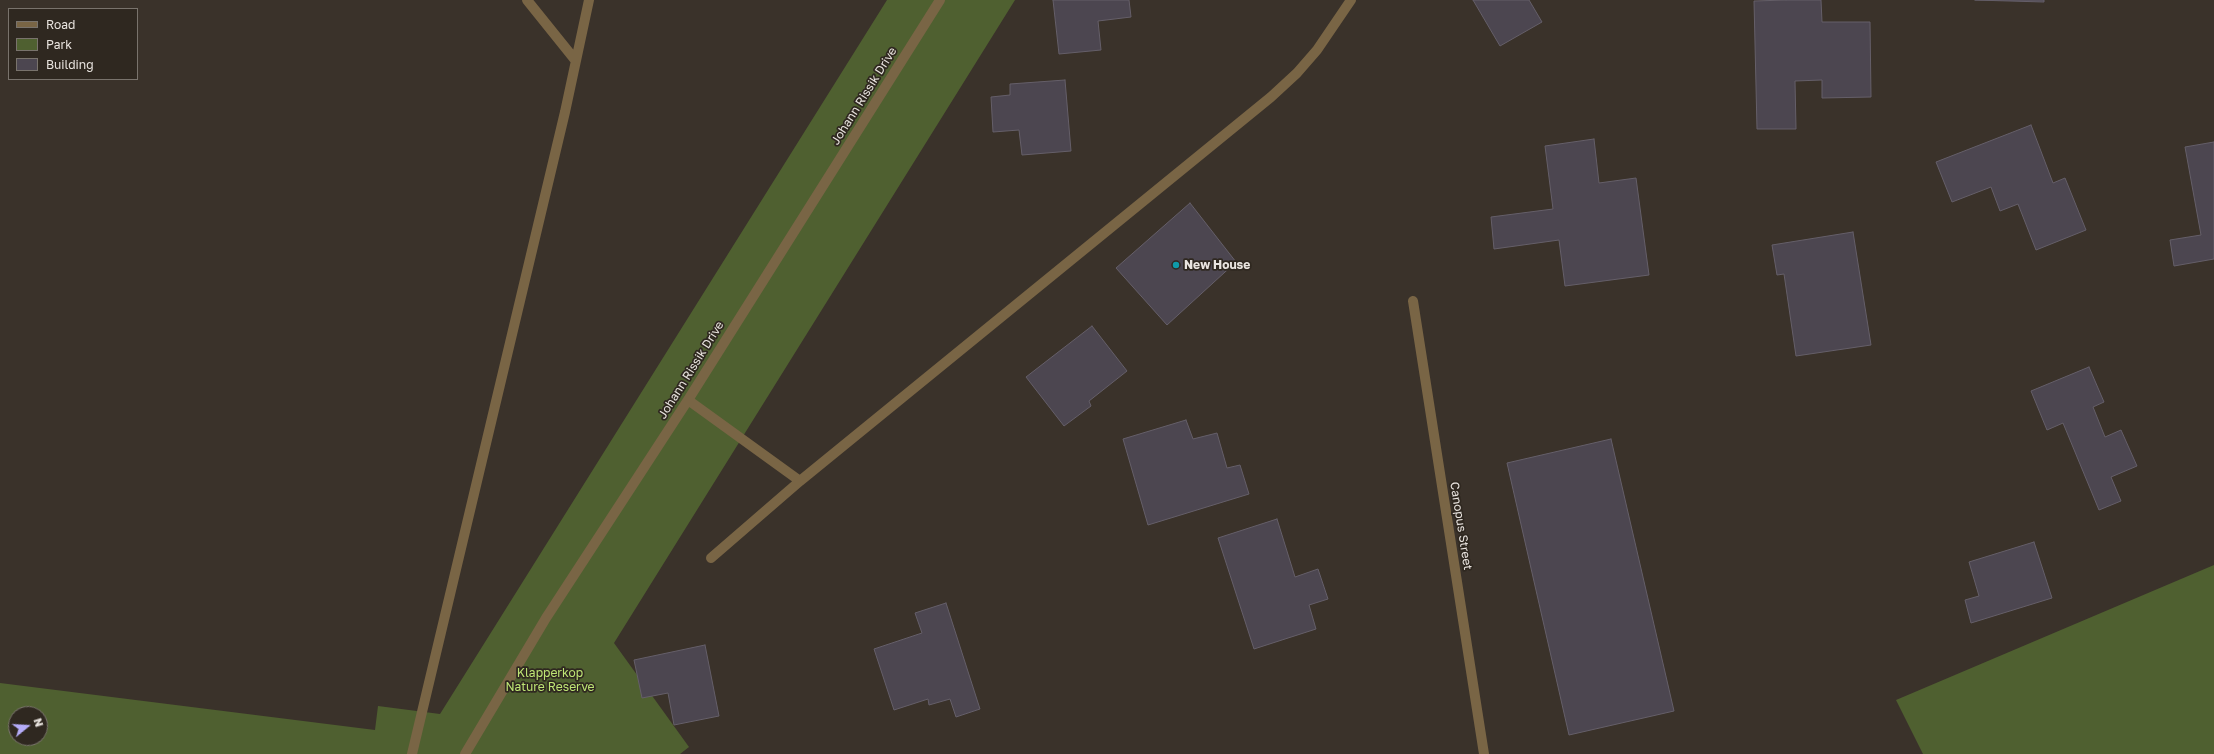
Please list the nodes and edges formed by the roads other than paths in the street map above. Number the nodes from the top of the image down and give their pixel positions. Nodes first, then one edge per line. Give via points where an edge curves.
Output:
1 (527, 0) edge
2 (589, 0) edge
3 (940, 0) edge
4 (1351, 0) edge
5 (576, 61) junction
6 (1412, 301) dead end
7 (688, 400) junction
8 (800, 481) junction
9 (710, 558) dead end
10 (412, 754) edge
11 (465, 754) edge
12 (1484, 754) edge

1 - 5 street
2 - 5 street
3 - 7 street, Johann Rissik Drive
4 - 8 street via 1317,50 1271,98
5 - 10 street
6 - 12 street, Canopus Street
7 - 8 street
7 - 11 street, Johann Rissik Drive via 546,618
8 - 9 street

